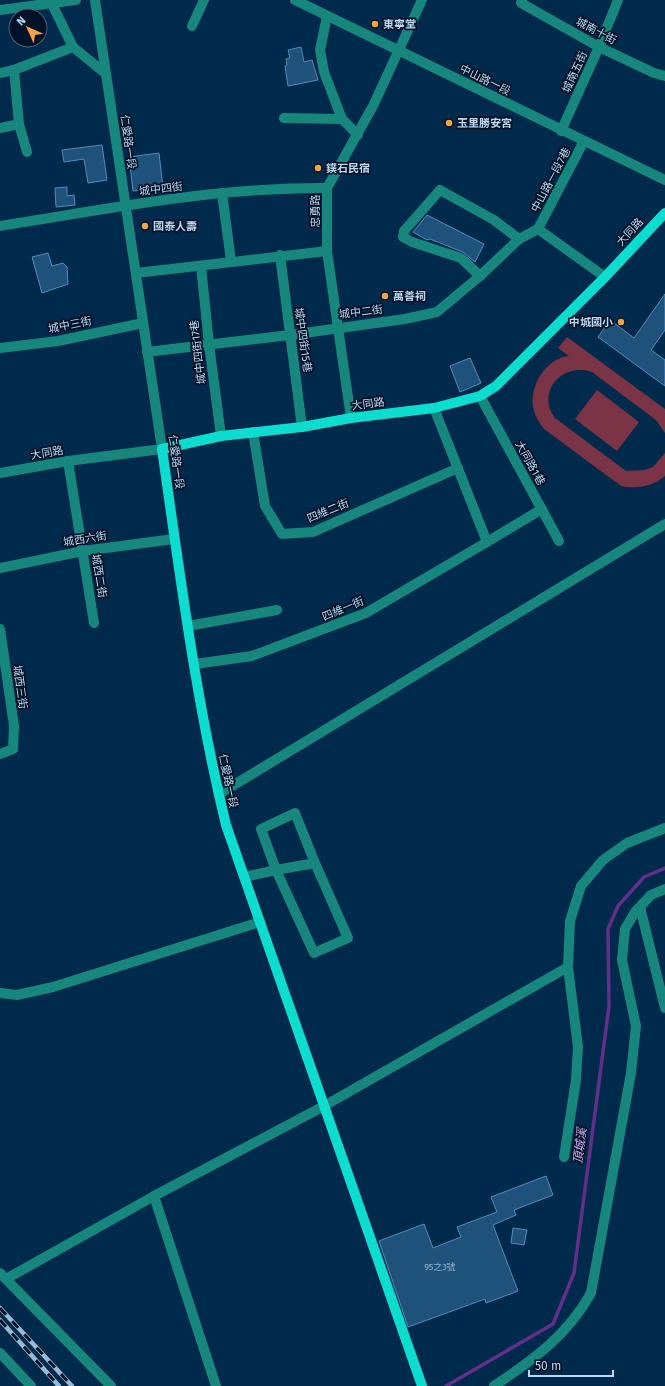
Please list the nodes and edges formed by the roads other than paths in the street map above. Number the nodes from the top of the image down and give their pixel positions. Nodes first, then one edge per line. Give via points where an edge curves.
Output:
1 (76, 0) edge
2 (95, 0) edge
3 (204, 0) edge
4 (295, 0) edge
5 (422, 0) edge
6 (522, 0) edge
7 (618, 0) edge
8 (51, 2) edge
9 (0, 10) edge
10 (327, 16) junction
11 (192, 26) dead end
12 (599, 47) junction
13 (73, 48) junction
14 (399, 51) junction
15 (14, 70) junction
16 (0, 73) edge
17 (106, 74) junction
18 (665, 76) edge
19 (284, 118) dead end
20 (342, 119) junction
21 (19, 124) junction
22 (0, 128) edge
23 (561, 131) junction
24 (358, 135) junction
25 (584, 141) junction
26 (27, 152) dead end
27 (665, 180) edge
28 (327, 188) junction
29 (222, 194) junction
30 (125, 206) junction
31 (665, 213) edge
32 (0, 226) edge
33 (538, 229) junction
34 (519, 239) junction
35 (327, 251) junction
36 (280, 255) junction
37 (231, 261) junction
38 (201, 266) junction
39 (136, 273) junction
40 (480, 276) junction
41 (605, 277) junction
42 (143, 323) junction
43 (338, 327) junction
44 (290, 335) junction
45 (209, 344) junction
46 (0, 348) edge
47 (147, 352) junction
48 (480, 396) junction
49 (434, 408) junction
50 (351, 418) junction
51 (302, 427) junction
52 (253, 432) junction
53 (221, 436) junction
54 (162, 449) junction
55 (68, 461) junction
56 (458, 468) junction
57 (0, 473) edge
58 (542, 509) junction
59 (665, 524) edge
60 (174, 539) junction
61 (559, 541) dead end
62 (487, 542) junction
63 (83, 551) junction
64 (0, 568) edge
65 (277, 610) dead end
66 (94, 623) dead end
67 (188, 626) junction
68 (0, 629) edge
69 (195, 664) junction
70 (0, 754) edge
71 (218, 794) junction
72 (665, 828) edge
73 (316, 863) junction
74 (276, 870) junction
75 (244, 877) junction
76 (665, 889) edge
77 (640, 907) junction
78 (260, 922) junction
79 (568, 967) junction
80 (0, 993) edge
81 (665, 1008) edge
82 (324, 1106) junction
83 (564, 1157) dead end
84 (154, 1196) junction
85 (3, 1276) edge
86 (0, 1353) edge
87 (510, 1381) edge
88 (31, 1386) edge
89 (111, 1386) edge
90 (216, 1386) edge
91 (422, 1386) edge
92 (494, 1386) edge

1 - 8 street
2 - 17 street, 仁愛路一段
3 - 11 street
4 - 10 street, 中山路一段
5 - 14 street, 忠勇路
6 - 12 street, 城南十街 via 521,3
7 - 12 street, 城南五街
8 - 9 street
8 - 13 street
10 - 14 street, 中山路一段
10 - 20 street via 320,50 324,72
12 - 18 street, 城南十街
12 - 23 street, 城南五街
13 - 15 street
13 - 17 street
14 - 23 street, 中山路一段
14 - 24 street, 忠勇路
15 - 16 street
15 - 21 street
17 - 30 street, 仁愛路一段
19 - 20 street
20 - 24 street
21 - 22 street
21 - 26 street
23 - 25 street, 中山路一段
24 - 28 street, 忠勇路
25 - 27 street, 中山路一段
25 - 33 street, 中山路一段7巷
28 - 29 street, 城中四街 via 283,188
28 - 35 street, 忠勇路
29 - 30 street, 城中四街
29 - 37 street
30 - 32 street, 城中四街
30 - 39 street, 仁愛路一段
31 - 41 main road, 大同路
33 - 34 street, 城中二街
33 - 41 street
34 - 40 street, 城中二街
34 - 40 street via 494,220 440,190 404,231 403,237 461,258
35 - 36 street
35 - 43 street, 忠勇路
36 - 37 street
36 - 44 street, 城中四街15巷
37 - 38 street
38 - 39 street
38 - 45 street, 城中四街17巷
39 - 42 street, 仁愛路一段
40 - 43 street, 城中二街 via 437,312
41 - 48 main road, 大同路 via 496,386
42 - 46 street, 城中三街 via 58,340
42 - 47 street, 仁愛路一段
43 - 44 street, 城中二街
43 - 50 street, 忠勇路
44 - 45 street, 城中二街
44 - 51 street, 城中四街15巷
45 - 47 street, 城中二街
45 - 53 street, 城中四街17巷
47 - 54 street, 仁愛路一段
48 - 49 main road, 大同路
48 - 58 street, 大同路1巷
49 - 50 main road, 大同路
49 - 56 street
50 - 51 main road, 大同路
51 - 52 main road, 大同路
52 - 53 main road, 大同路
52 - 56 street, 四維二街 via 265,506 282,534 313,532
53 - 54 main road, 大同路
54 - 55 street, 大同路
54 - 60 main road, 仁愛路一段
55 - 57 street, 大同路
55 - 63 street, 城西二街
56 - 62 street
58 - 61 street, 大同路1巷
58 - 62 street, 四維一街
59 - 71 street
60 - 63 street, 城西六街
60 - 67 main road, 仁愛路一段
62 - 69 street, 四維一街 via 366,613 252,656
63 - 64 street, 城西六街
63 - 66 street, 城西二街
65 - 67 street
67 - 69 main road, 仁愛路一段
68 - 70 street, 城西三街 via 14,726 13,748
69 - 71 main road, 仁愛路一段
71 - 75 main road, 仁愛路一段
72 - 79 street via 628,843 603,860 581,886 570,921
73 - 74 street
73 - 74 street via 295,813 261,829
73 - 74 street via 348,938 314,953
74 - 75 street
75 - 78 main road, 仁愛路一段
76 - 77 street via 651,895
77 - 81 street
77 - 87 street via 625,929 622,960 636,1026 631,1073 591,1293 580,1313 558,1338
78 - 80 street via 53,987 17,995
78 - 82 main road, 仁愛路一段
79 - 82 street
79 - 83 street via 578,1047 576,1080
82 - 84 street
82 - 91 main road, 仁愛路一段
84 - 85 street
84 - 90 street
85 - 89 street
86 - 88 street
87 - 92 street

